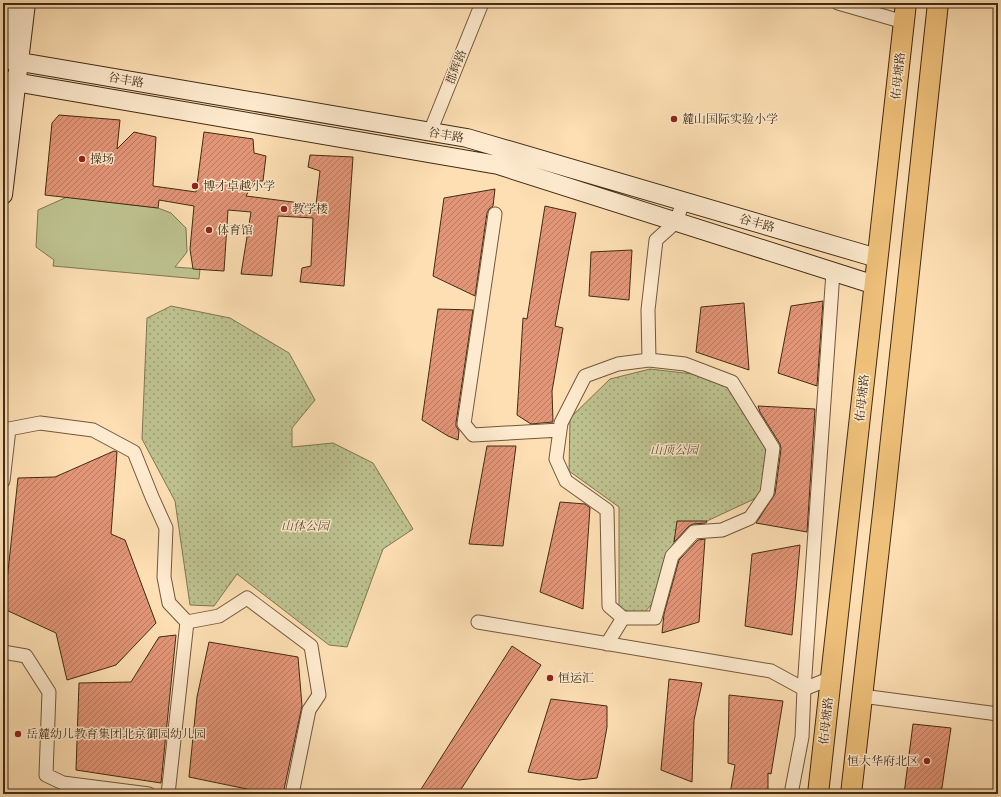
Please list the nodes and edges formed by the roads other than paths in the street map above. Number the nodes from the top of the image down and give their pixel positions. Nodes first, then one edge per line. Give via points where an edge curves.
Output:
1 (9, 3) edge
2 (26, 3) edge
3 (482, 3) edge
4 (838, 3) edge
5 (938, 3) edge
6 (905, 12) edge
7 (8, 58) edge
8 (9, 81) edge
9 (430, 132) junction
10 (3, 195) edge
11 (683, 202) junction
12 (495, 214) dead end
13 (676, 222) junction
14 (878, 258) junction
15 (832, 272) junction
16 (874, 285) junction
17 (649, 360) junction
18 (560, 430) junction
19 (3, 481) edge
20 (623, 618) junction
21 (187, 622) junction
22 (478, 622) dead end
23 (607, 644) junction
24 (3, 652) edge
25 (831, 678) junction
26 (804, 689) junction
27 (862, 696) junction
28 (998, 714) edge
29 (149, 794) edge
30 (168, 794) edge
31 (292, 794) edge
32 (791, 794) edge
33 (818, 794) edge
34 (851, 794) edge

1 - 7 street
2 - 7 street
3 - 9 street, 郡辉路
4 - 6 street
5 - 27 main road
6 - 14 main road, 佑母塘路
7 - 8 street
7 - 9 street, 谷丰路
8 - 10 street
8 - 13 street, 谷丰路 via 498,165
9 - 11 street, 谷丰路 via 467,138
11 - 13 street
11 - 14 street, 谷丰路
12 - 18 street via 464,424 473,435
13 - 15 street, 谷丰路
13 - 17 street via 656,240 648,310
14 - 16 main road, 佑母塘路
15 - 16 street, 谷丰路
15 - 26 street
16 - 25 main road, 佑母塘路
17 - 18 street via 618,364 585,376 561,423
17 - 20 street via 685,364 732,382 773,448 767,493 750,518 722,530 694,532 672,556 655,618
18 - 20 street via 556,459 566,481 607,510 610,606
19 - 21 street via 9,429 40,423 93,430 134,452 166,528 164,577 169,603
20 - 23 street
21 - 30 street
21 - 31 street via 219,616 247,598 311,646 320,695 309,710
22 - 23 street
23 - 26 street via 771,671
24 - 29 street via 26,656 49,692 46,775 62,783
25 - 26 street
25 - 33 main road, 佑母塘路
26 - 32 street via 802,737
27 - 28 street
27 - 34 main road

